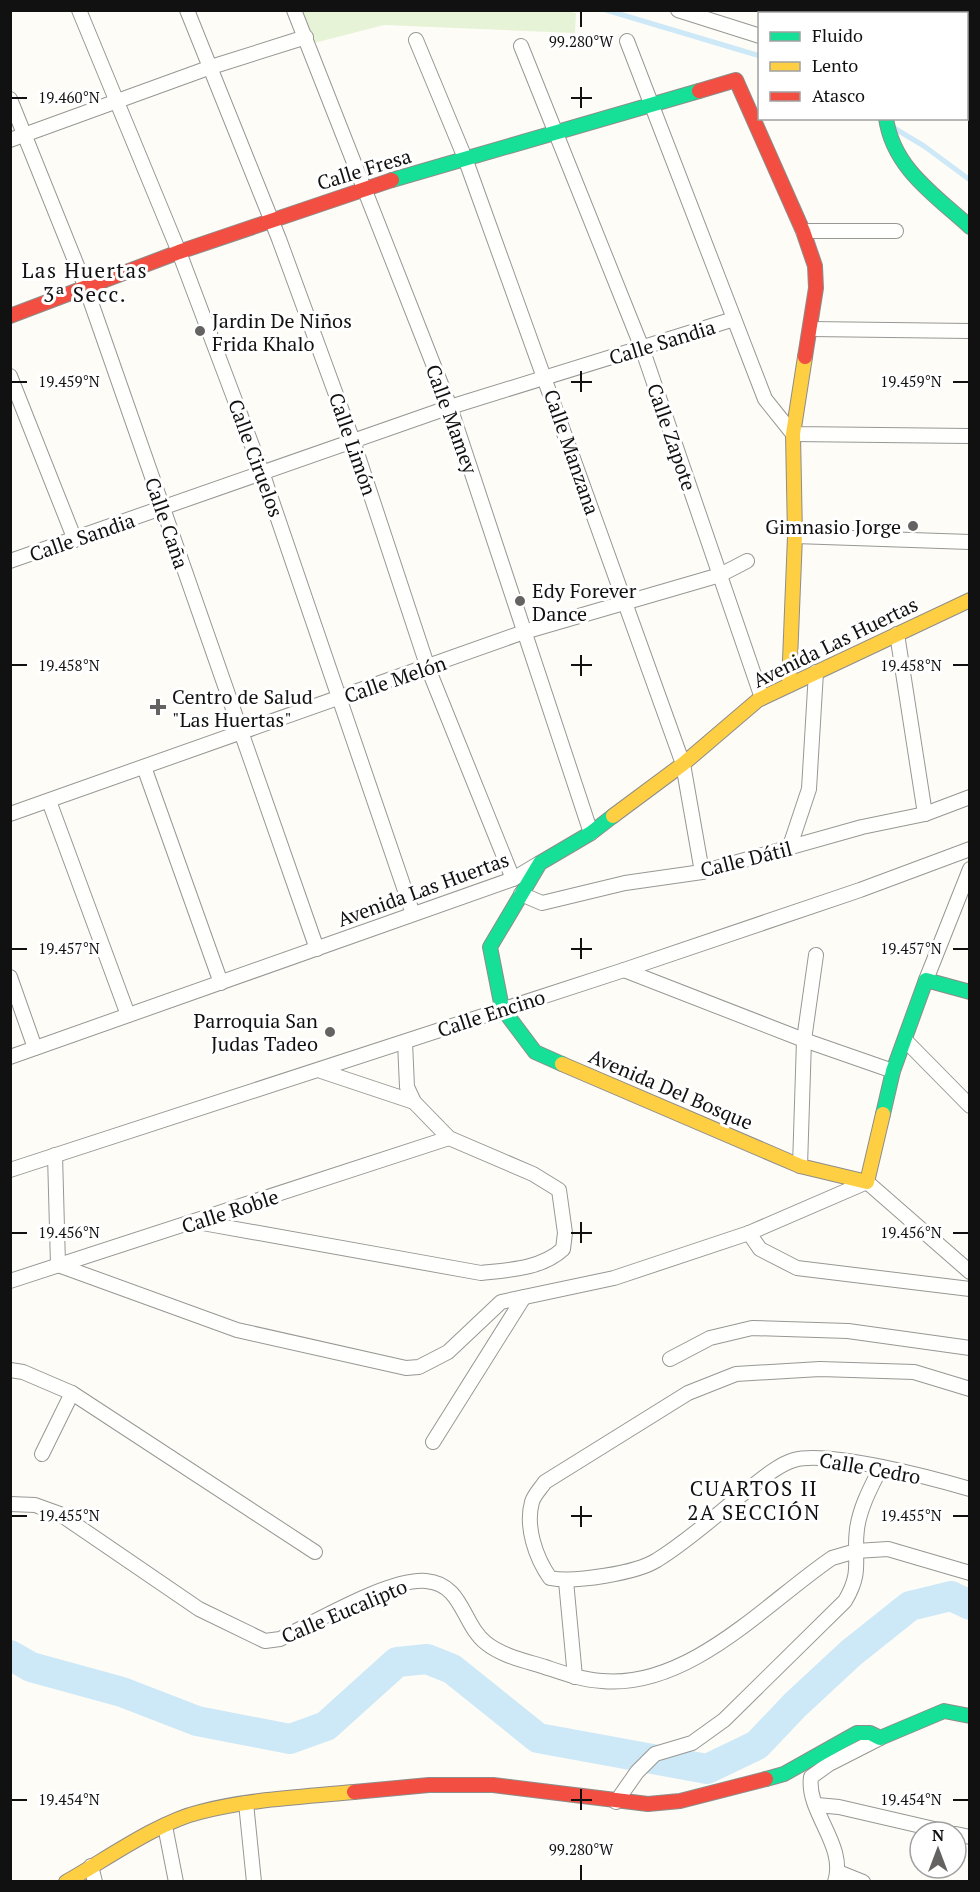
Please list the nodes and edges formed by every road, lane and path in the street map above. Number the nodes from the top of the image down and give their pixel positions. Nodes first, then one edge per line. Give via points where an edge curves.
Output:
1 (79, 10) edge
2 (187, 10) edge
3 (294, 10) edge
4 (678, 10) edge
5 (758, 36) edge
6 (306, 37) junction
7 (416, 40) dead end
8 (627, 41) dead end
9 (521, 46) dead end
10 (211, 67) junction
11 (10, 99) edge
12 (118, 102) junction
13 (650, 103) junction
14 (886, 125) edge
15 (557, 131) junction
16 (17, 138) edge
17 (465, 158) junction
18 (366, 188) junction
19 (949, 206) junction
20 (969, 214) edge
21 (270, 219) junction
22 (969, 227) edge
23 (803, 231) junction
24 (896, 231) dead end
25 (179, 252) junction
26 (86, 288) junction
27 (10, 316) edge
28 (734, 319) junction
29 (810, 329) junction
30 (969, 331) edge
31 (642, 348) junction
32 (10, 376) edge
33 (546, 377) junction
34 (450, 406) junction
35 (793, 434) junction
36 (969, 436) edge
37 (353, 441) junction
38 (262, 472) junction
39 (163, 509) junction
40 (795, 537) junction
41 (75, 540) junction
42 (969, 542) edge
43 (10, 561) edge
44 (747, 561) dead end
45 (720, 575) junction
46 (969, 600) edge
47 (624, 603) junction
48 (524, 632) junction
49 (897, 634) junction
50 (428, 668) junction
51 (816, 672) junction
52 (789, 685) junction
53 (762, 698) junction
54 (339, 699) junction
55 (239, 734) junction
56 (683, 764) junction
57 (144, 767) junction
58 (969, 797) edge
59 (50, 801) junction
60 (10, 814) edge
61 (925, 814) junction
62 (591, 833) junction
63 (789, 849) junction
64 (969, 849) edge
65 (540, 863) junction
66 (969, 869) edge
67 (702, 872) junction
68 (513, 879) junction
69 (521, 894) junction
70 (413, 914) junction
71 (317, 950) junction
72 (816, 956) dead end
73 (624, 970) junction
74 (10, 977) edge
75 (926, 980) junction
76 (221, 983) junction
77 (969, 992) edge
78 (502, 1008) junction
79 (128, 1015) junction
80 (804, 1040) junction
81 (905, 1040) junction
82 (405, 1042) junction
83 (35, 1048) junction
84 (10, 1057) edge
85 (321, 1071) junction
86 (893, 1071) junction
87 (414, 1102) junction
88 (969, 1106) edge
89 (449, 1138) junction
90 (55, 1155) junction
91 (800, 1167) junction
92 (10, 1170) edge
93 (867, 1182) junction
94 (197, 1222) junction
95 (749, 1233) junction
96 (58, 1265) junction
97 (969, 1272) edge
98 (10, 1281) edge
99 (969, 1289) edge
100 (524, 1297) junction
101 (969, 1348) edge
102 (670, 1359) dead end
103 (17, 1371) edge
104 (969, 1389) edge
105 (72, 1393) junction
106 (433, 1442) dead end
107 (42, 1454) dead end
108 (881, 1467) junction
109 (969, 1488) edge
110 (10, 1504) edge
111 (856, 1551) junction
112 (315, 1552) dead end
113 (969, 1574) edge
114 (566, 1581) junction
115 (575, 1677) junction
116 (969, 1716) edge
117 (880, 1738) junction
118 (616, 1802) junction
119 (246, 1803) junction
120 (817, 1805) junction
121 (908, 1823) edge
122 (165, 1826) junction
123 (91, 1866) junction
124 (837, 1877) edge
125 (66, 1881) edge
126 (94, 1881) edge
127 (176, 1881) edge
128 (254, 1881) edge
129 (863, 1881) edge

1 - 12 street, Calle Ciruelos
2 - 10 street, Calle Limón
3 - 6 street, Calle Mamey
4 - 5 street
6 - 10 street
6 - 18 street, Calle Mamey
7 - 17 street, Calle Manzana
8 - 13 street
9 - 15 street, Calle Zapote
10 - 12 street
10 - 21 street, Calle Limón
11 - 16 street, Calle Caña
12 - 16 street
12 - 25 street, Calle Ciruelos
13 - 15 street, Calle Fresa
13 - 23 street, Calle Fresa via 736,80
13 - 28 street
14 - 19 street via 909,169
15 - 17 street, Calle Fresa
15 - 31 street, Calle Zapote
16 - 26 street, Calle Caña
17 - 18 street, Calle Fresa
17 - 33 street, Calle Manzana
18 - 21 street, Calle Fresa
18 - 34 street, Calle Mamey
19 - 20 street
19 - 22 street
21 - 25 street, Calle Fresa
21 - 37 street, Calle Limón
23 - 24 street
23 - 29 street via 816,266
25 - 26 street, Calle Fresa
25 - 38 street, Calle Ciruelos
26 - 27 street, Calle Fresa
26 - 39 street, Calle Caña
28 - 31 street, Calle Sandia
28 - 35 street via 765,399
29 - 30 street
29 - 35 street
31 - 33 street, Calle Sandia
31 - 45 street, Calle Zapote
32 - 41 street
33 - 34 street, Calle Sandia
33 - 47 street, Calle Manzana
34 - 37 street, Calle Sandia
34 - 48 street, Calle Mamey
35 - 36 street
35 - 40 street
37 - 38 street, Calle Sandia
37 - 50 street, Calle Limón
38 - 39 street, Calle Sandia
38 - 54 street, Calle Ciruelos
39 - 41 street, Calle Sandia
39 - 55 street, Calle Caña
40 - 42 street
40 - 52 street
41 - 43 street, Calle Sandia
44 - 45 street, Calle Melón
45 - 47 street, Calle Melón
45 - 53 street, Calle Zapote
46 - 49 street, Avenida Las Huertas
47 - 48 street, Calle Melón
47 - 56 street, Calle Manzana
48 - 50 street, Calle Melón
48 - 62 street, Calle Mamey
49 - 51 street, Avenida Las Huertas
49 - 61 street
50 - 54 street, Calle Melón
50 - 68 street, Calle Limón
51 - 52 street, Avenida Las Huertas
51 - 63 street via 809,789
52 - 53 street, Avenida Las Huertas
53 - 56 street, Avenida Las Huertas
54 - 55 street, Calle Melón
54 - 70 street, Calle Ciruelos
55 - 57 street, Calle Melón
55 - 71 street, Calle Caña
56 - 62 street, Avenida Las Huertas
56 - 67 street, Calle Manzana
57 - 59 street, Calle Melón
57 - 76 street
58 - 61 street, Calle Dátil
59 - 60 street, Calle Melón
59 - 79 street
61 - 63 street, Calle Dátil via 862,827
62 - 65 street, Avenida Las Huertas
63 - 67 street, Calle Dátil
64 - 73 street, Calle Encino via 860,891
65 - 68 street, Avenida Las Huertas
65 - 69 street, Avenida Del Bosque
66 - 75 street
67 - 69 street, Calle Dátil via 625,883 542,903
68 - 70 street, Avenida Las Huertas
69 - 78 street, Avenida Del Bosque via 490,947
70 - 71 street, Avenida Las Huertas
71 - 76 street, Avenida Las Huertas
72 - 80 street
73 - 78 street, Calle Encino
73 - 80 street
74 - 83 street
75 - 77 street
75 - 81 street
76 - 79 street, Avenida Las Huertas
78 - 82 street, Calle Encino
78 - 91 street, Avenida Del Bosque via 535,1052
79 - 83 street, Avenida Las Huertas
80 - 86 street
80 - 91 street
81 - 86 street
81 - 88 street
82 - 85 street, Calle Encino
82 - 87 street via 407,1087
83 - 84 street, Avenida Las Huertas
85 - 87 street
85 - 90 street, Calle Encino
86 - 93 street
87 - 89 street
89 - 94 street, Calle Roble
89 - 94 street via 533,1174 559,1190 565,1233 563,1249 526,1268 481,1273
90 - 92 street, Calle Encino
90 - 96 street
91 - 93 street, Avenida Del Bosque
93 - 95 street
93 - 97 street, Avenida Del Bosque
94 - 96 street, Calle Roble
95 - 99 street via 760,1249 797,1268
95 - 100 street via 614,1278
96 - 98 street, Calle Roble
96 - 100 street via 237,1330 406,1368 419,1367 448,1352 501,1302
100 - 106 street
101 - 102 street via 848,1331 752,1328 710,1338
103 - 105 street
104 - 114 street via 914,1372 820,1369 736,1374 688,1393 545,1482 532,1500 532,1533 538,1561 550,1578
105 - 107 street
105 - 112 street
108 - 109 street, Calle Cedro
108 - 111 street via 862,1510
108 - 114 street, Calle Cedro via 811,1457 792,1461 759,1481 655,1562
110 - 115 street, Calle Eucalipto via 35,1505 60,1514 199,1609 265,1641 280,1639 385,1589 427,1581 444,1585 459,1600 486,1643
111 - 113 street, Calle Eucalipto via 888,1549
111 - 115 street, Calle Eucalipto via 832,1558 711,1650 673,1669 640,1679 603,1682
111 - 118 street via 855,1584 845,1601 724,1720 692,1743 655,1754
114 - 115 street
116 - 117 street via 944,1711
117 - 118 street via 857,1733 784,1774 680,1801
117 - 120 street via 811,1777 810,1790
118 - 119 street via 493,1785 429,1785
119 - 122 street via 198,1812
119 - 128 street
120 - 121 street
120 - 124 street via 830,1836
122 - 123 street
122 - 127 street
123 - 125 street
123 - 126 street
124 - 129 street

